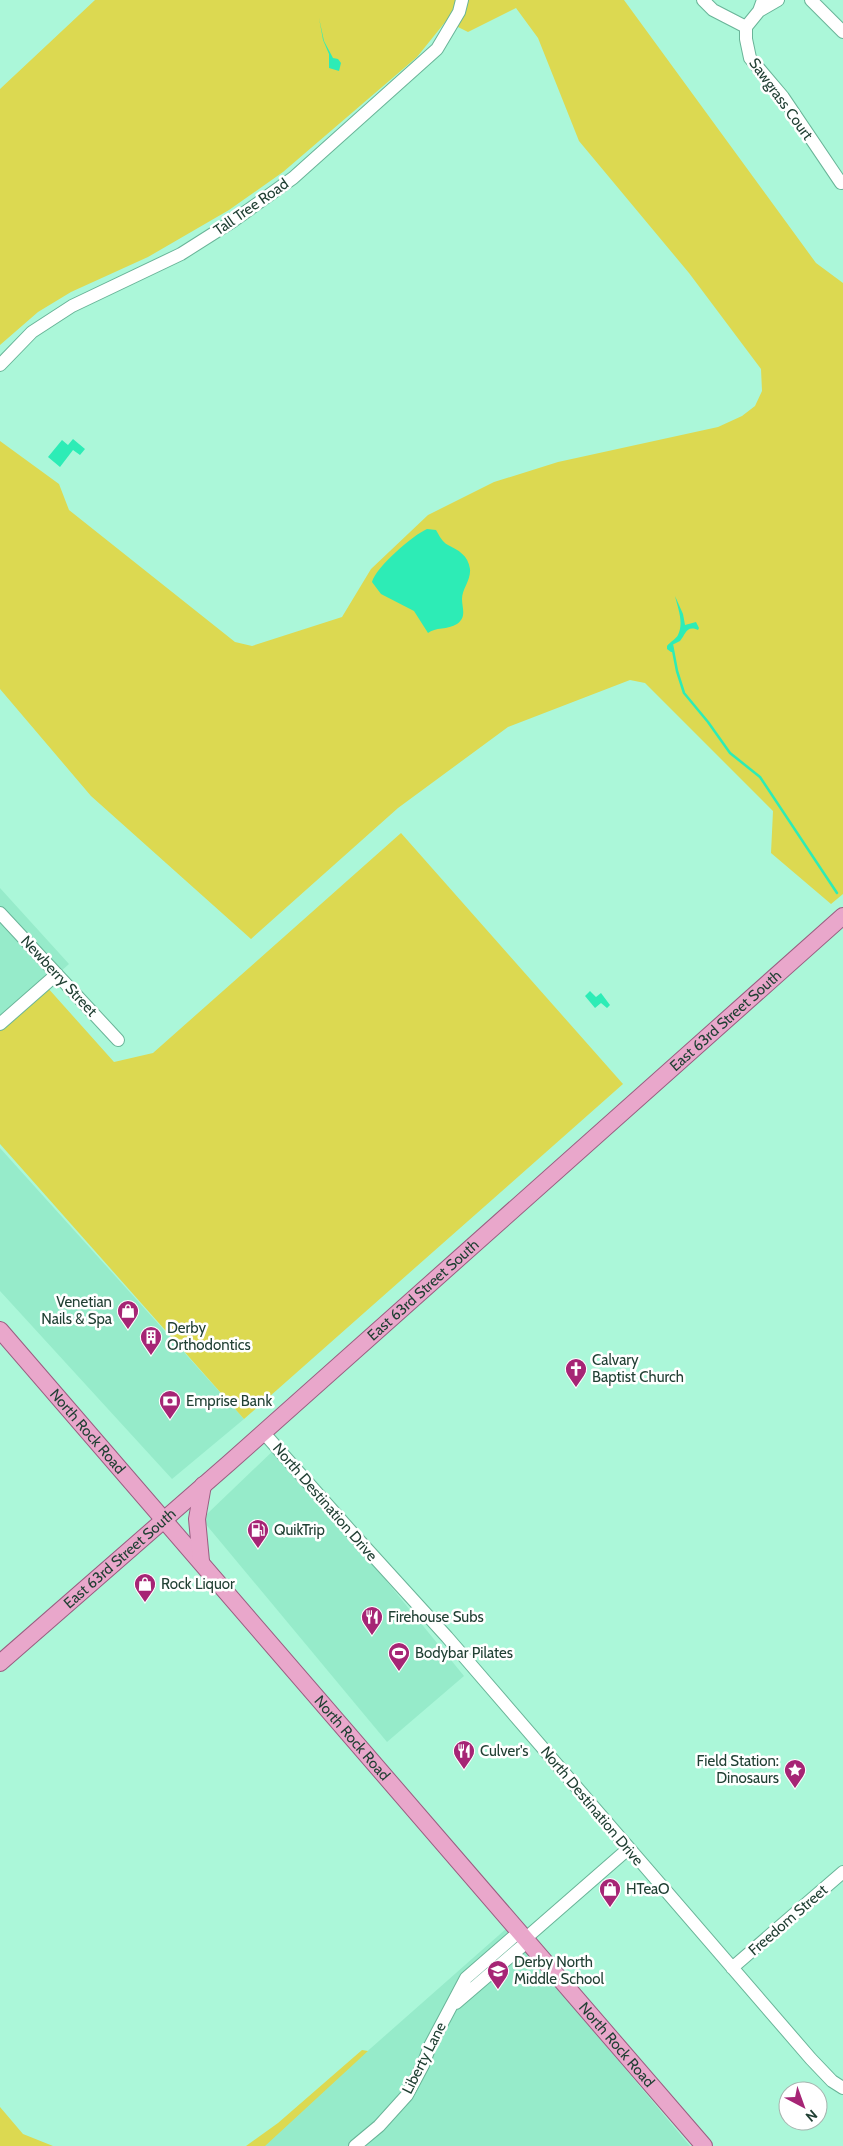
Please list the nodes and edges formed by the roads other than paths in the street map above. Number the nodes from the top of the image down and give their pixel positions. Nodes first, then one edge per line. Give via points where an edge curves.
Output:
1 (462, 0) edge
2 (702, 0) edge
3 (778, 0) edge
4 (811, 0) edge
5 (761, 6) edge
6 (746, 27) junction
7 (843, 32) edge
8 (841, 183) dead end
9 (0, 365) edge
10 (0, 913) edge
11 (843, 916) edge
12 (56, 974) junction
13 (0, 1024) edge
14 (118, 1040) dead end
15 (0, 1330) edge
16 (264, 1432) junction
17 (203, 1485) junction
18 (165, 1519) junction
19 (201, 1561) junction
20 (0, 1663) edge
21 (628, 1849) junction
22 (843, 1872) edge
23 (524, 1937) junction
24 (732, 1968) junction
25 (843, 2088) edge
26 (355, 2146) edge
27 (704, 2146) edge

1 - 9 street, Tall Tree Road via 459,12 437,50 293,178 181,254 72,306 32,332
2 - 6 street via 713,10
3 - 5 street
4 - 7 street
5 - 6 street
6 - 8 street, Sawgrass Court via 750,58 783,97
10 - 12 street, Newberry Street
11 - 16 main road, East 63rd Street South
12 - 13 street
12 - 14 street, Newberry Street
15 - 18 main road, North Rock Road
16 - 17 main road, East 63rd Street South
16 - 21 street, North Destination Drive via 448,1637
17 - 18 main road, East 63rd Street South
17 - 19 main road via 197,1519
18 - 19 main road, North Rock Road
18 - 20 main road, East 63rd Street South
19 - 23 main road, North Rock Road
21 - 23 street, Liberty Lane
21 - 24 street, North Destination Drive
22 - 24 street, Freedom Street
23 - 26 street, Liberty Lane via 449,2010 407,2095 379,2126
23 - 27 main road, North Rock Road
24 - 25 street, North Destination Drive via 811,2059

